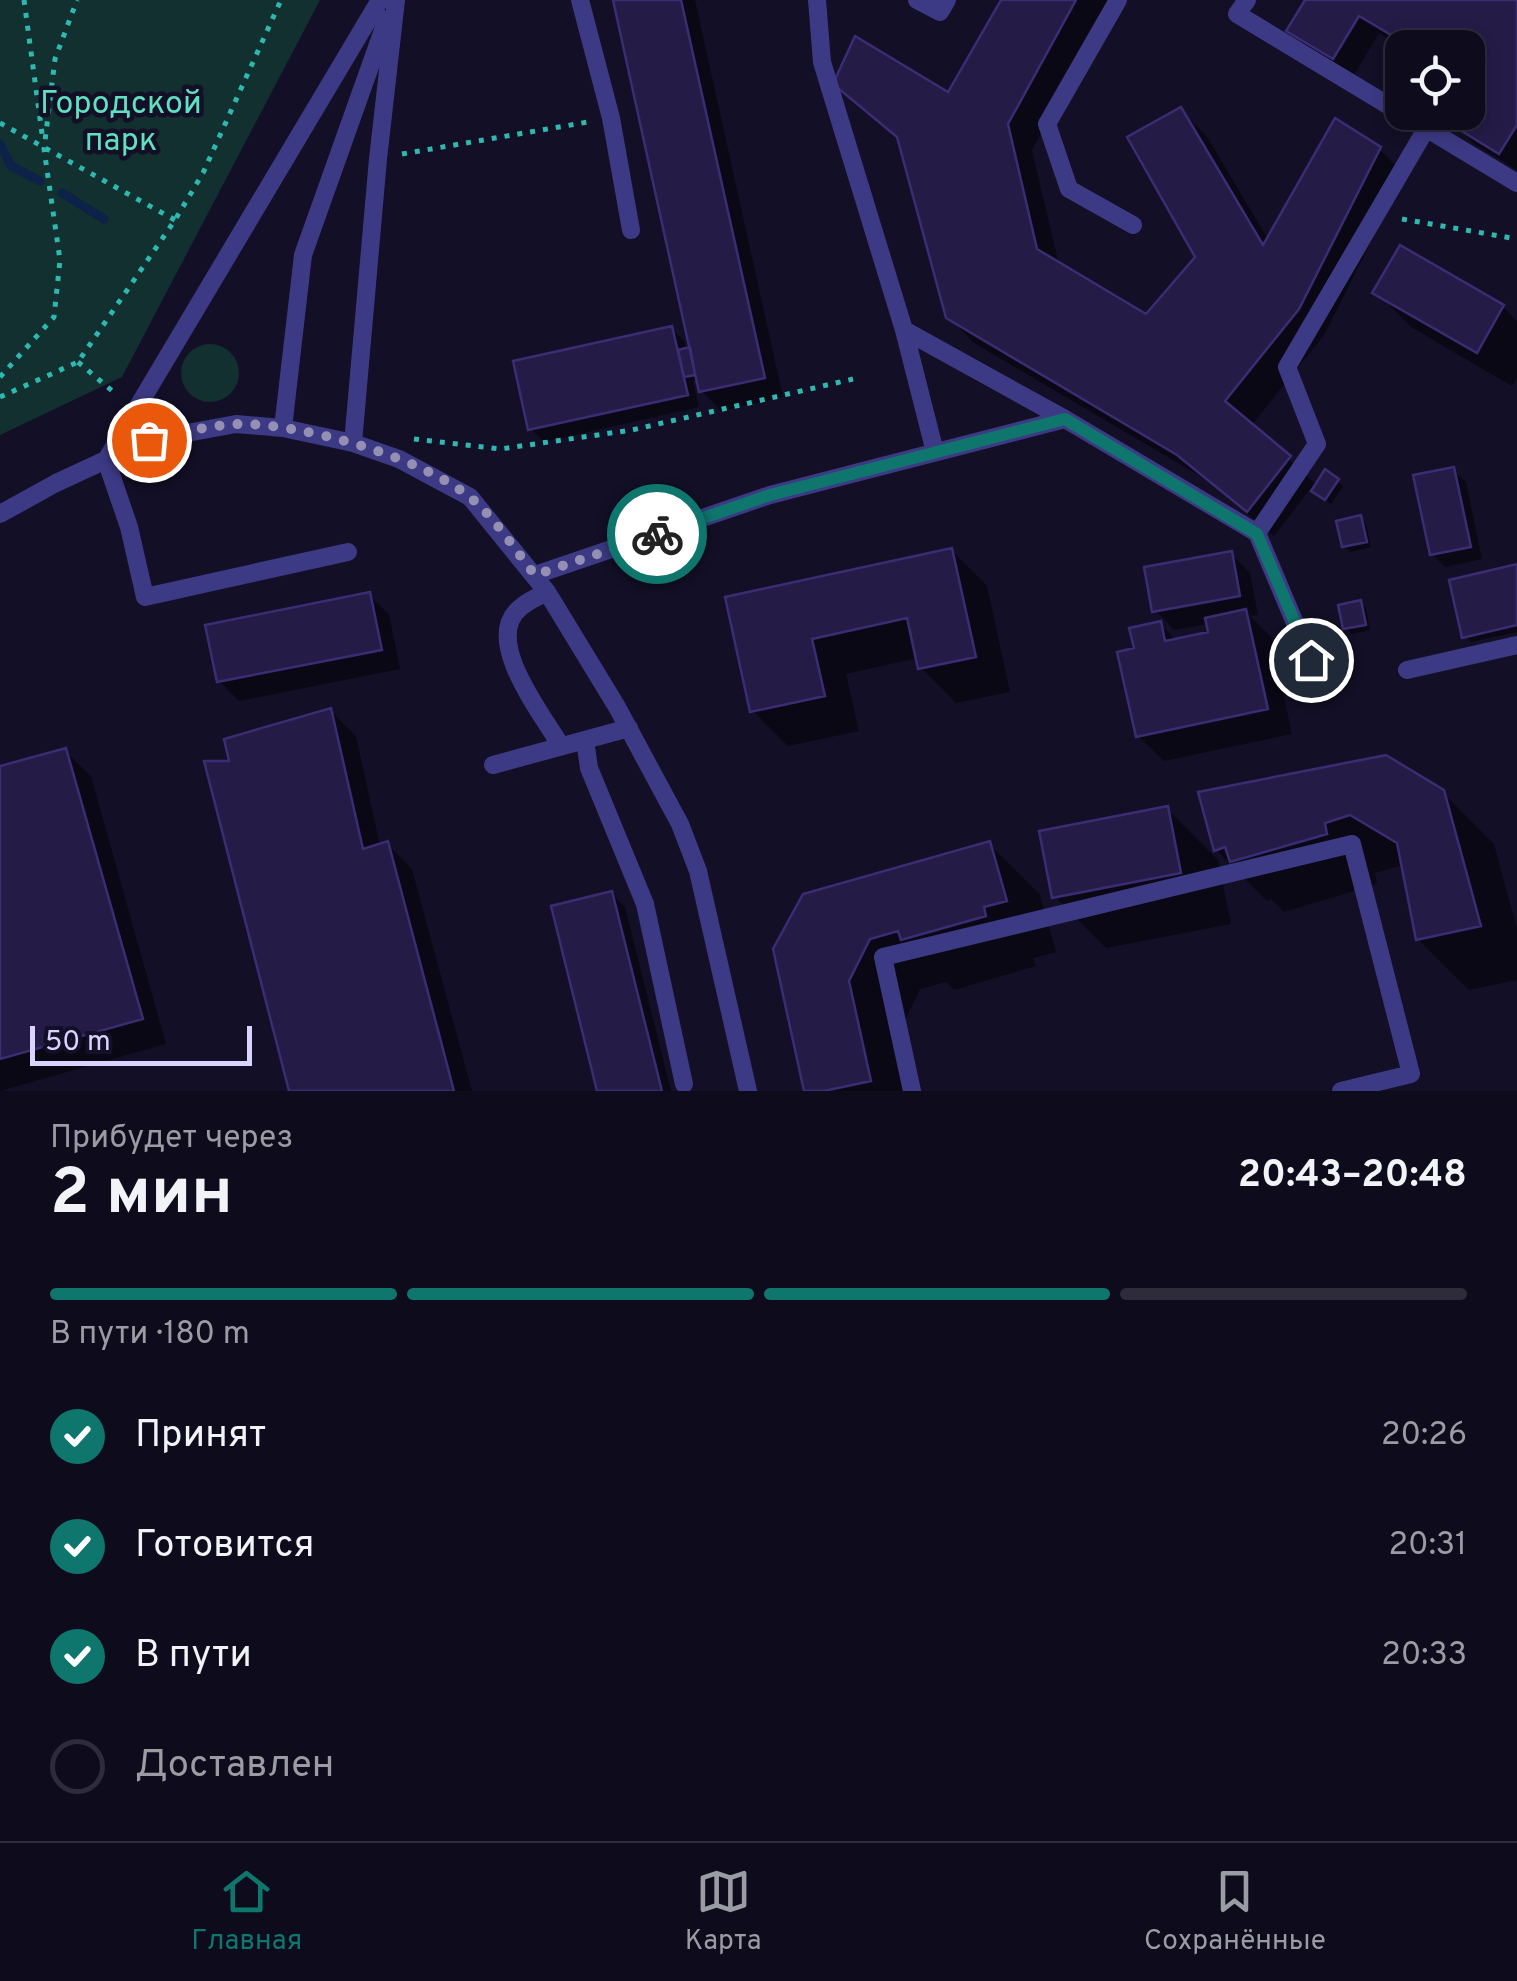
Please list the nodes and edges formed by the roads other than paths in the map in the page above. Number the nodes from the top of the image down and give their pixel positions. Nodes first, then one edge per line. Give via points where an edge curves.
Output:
1 (380, 0) edge
2 (395, 0) edge
3 (580, 0) edge
4 (817, 0) edge
5 (917, 0) edge
6 (947, 0) edge
7 (1118, 0) edge
8 (1246, 0) edge
9 (1385, 104) edge
10 (1425, 130) edge
11 (1428, 130) edge
12 (1517, 183) edge
13 (1133, 225) dead end
14 (631, 230) dead end
15 (904, 330) junction
16 (1065, 419) junction
17 (283, 428) junction
18 (353, 443) junction
19 (935, 452) junction
20 (106, 460) junction
21 (0, 514) edge
22 (1257, 534) junction
23 (348, 552) dead end
24 (535, 575) junction
25 (547, 592) junction
26 (1517, 646) edge
27 (1311, 660) dead end
28 (1407, 670) dead end
29 (629, 728) junction
30 (585, 740) junction
31 (561, 746) junction
32 (493, 765) dead end
33 (684, 1084) dead end
34 (748, 1091) edge
35 (912, 1091) edge
36 (1341, 1091) edge

1 - 20 lane
2 - 17 lane via 303,255
2 - 18 lane
3 - 14 lane
4 - 15 lane via 822,62
5 - 6 lane via 940,12
7 - 13 lane via 1046,124 1068,189
8 - 9 lane via 1238,14
10 - 22 lane via 1287,367 1317,444
11 - 12 lane
15 - 16 lane
15 - 19 lane
16 - 19 lane
16 - 22 lane
17 - 18 lane
17 - 20 lane via 236,424 196,430 149,440
18 - 24 lane via 470,497
19 - 24 lane via 770,495
20 - 21 lane
20 - 23 lane via 144,597
22 - 27 lane
24 - 25 lane
25 - 29 lane
25 - 31 lane via 518,609 505,632 508,656
26 - 28 lane
29 - 30 lane
29 - 34 lane via 698,872
30 - 31 lane
30 - 33 lane via 589,768 645,904
31 - 32 lane
35 - 36 lane via 883,957 1352,844 1410,1074

